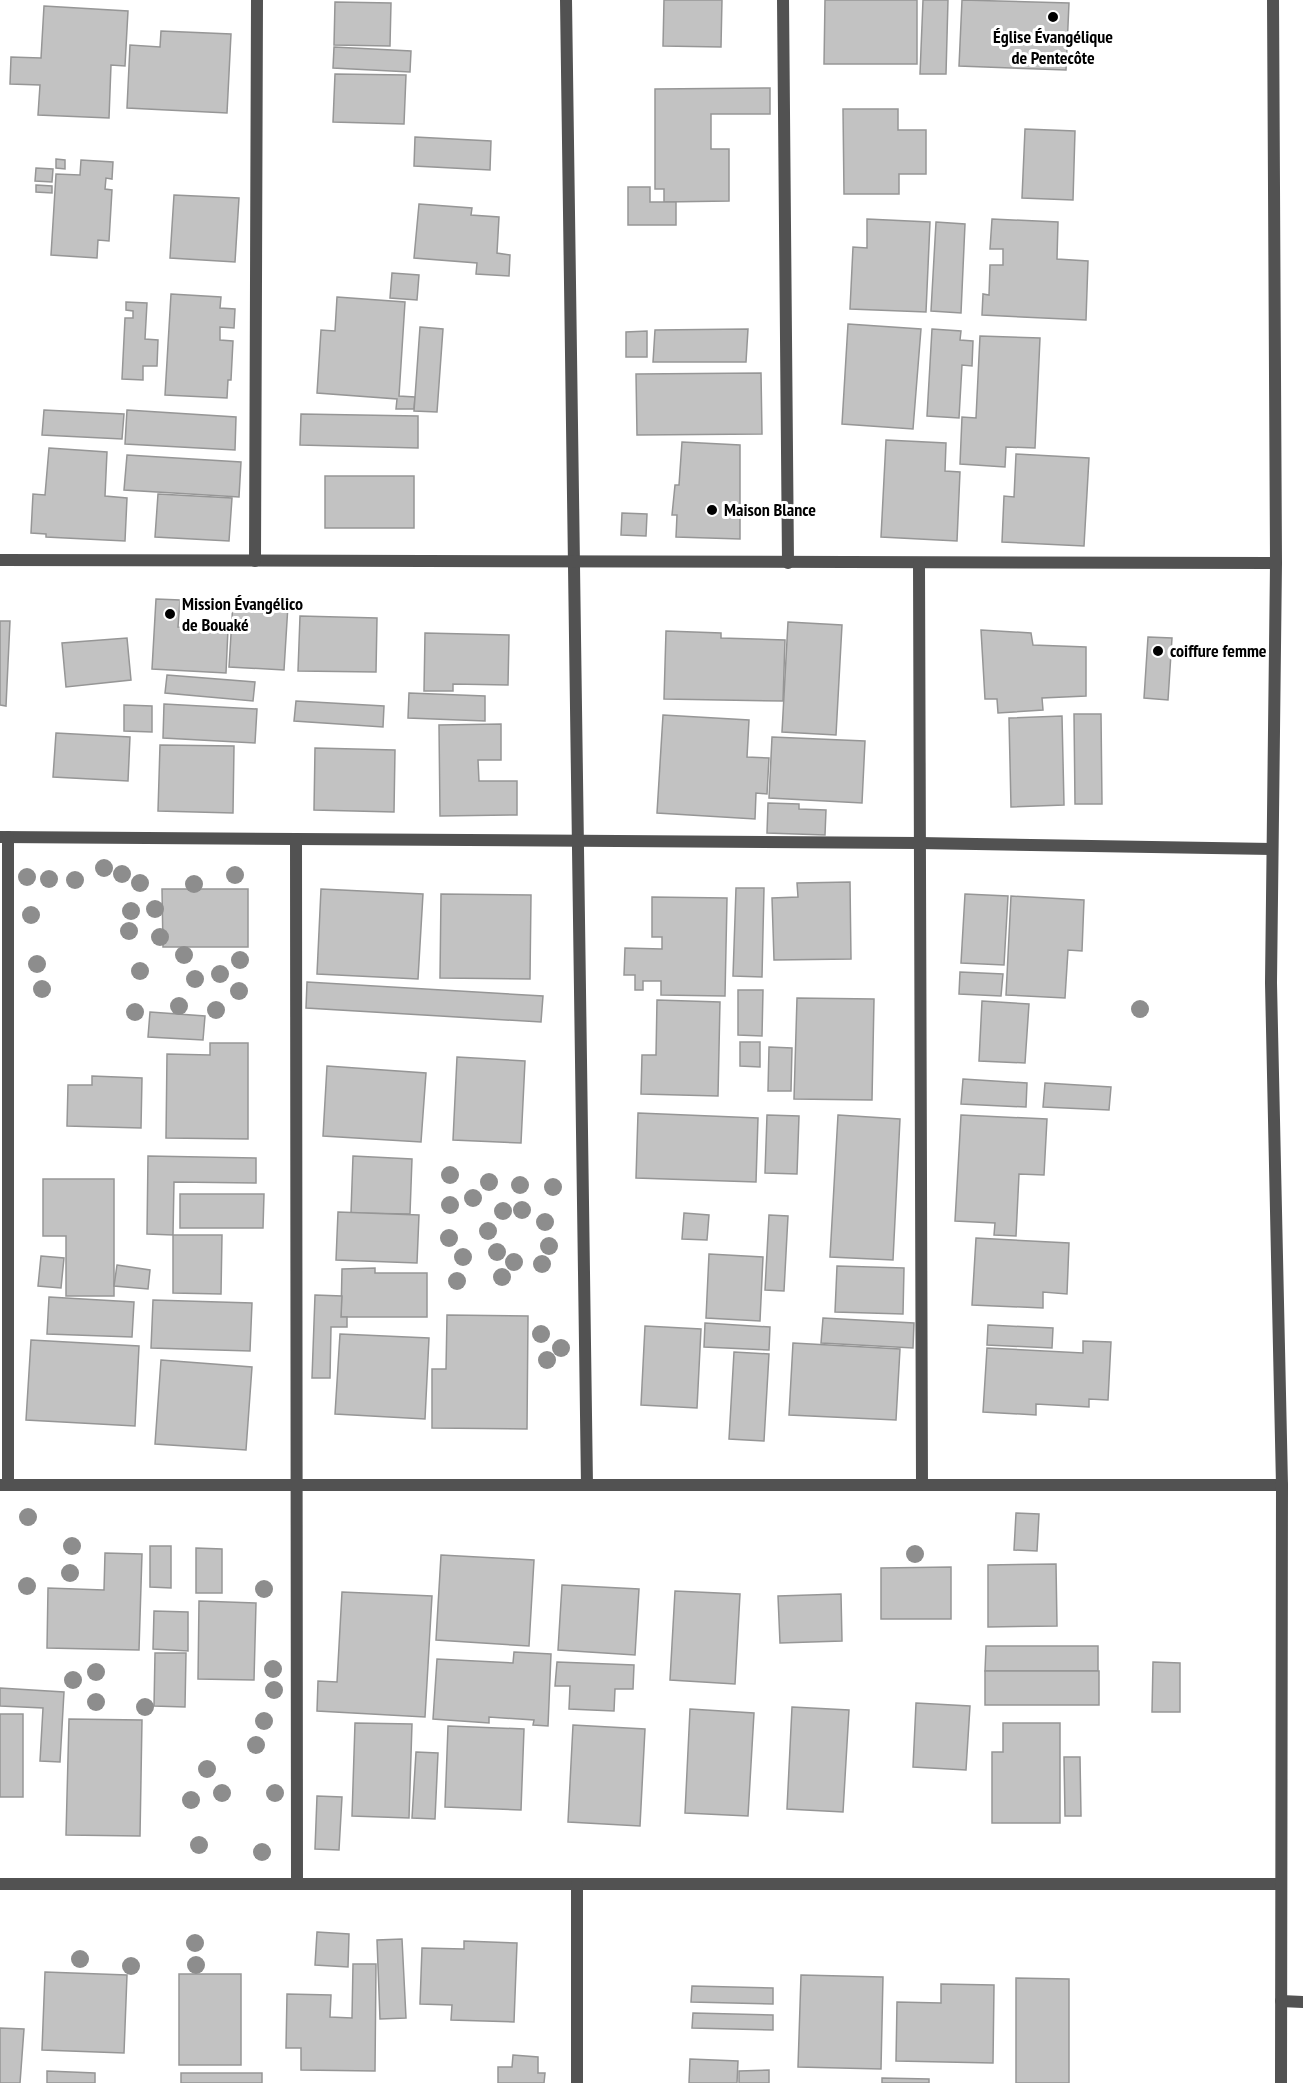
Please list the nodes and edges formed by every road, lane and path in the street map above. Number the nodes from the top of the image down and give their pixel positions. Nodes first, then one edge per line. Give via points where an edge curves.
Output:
1 (257, 0) edge
2 (566, 0) edge
3 (783, 0) edge
4 (1273, 0) edge
5 (0, 560) edge
6 (255, 561) junction
7 (574, 562) junction
8 (788, 563) junction
9 (1276, 563) junction
10 (919, 564) junction
11 (4, 837) edge
12 (296, 839) junction
13 (578, 841) junction
14 (919, 843) junction
15 (1272, 849) junction
16 (4, 1174) edge
17 (4, 1485) edge
18 (297, 1485) junction
19 (587, 1485) junction
20 (922, 1485) junction
21 (1281, 1485) junction
22 (0, 1884) edge
23 (297, 1884) junction
24 (577, 1884) junction
25 (1281, 1884) junction
26 (1281, 2001) junction
27 (1303, 2002) edge
28 (577, 2083) edge
29 (1281, 2083) edge

1 - 6 street
2 - 7 street
3 - 8 street
4 - 9 street
5 - 6 street
6 - 7 street
7 - 8 street
7 - 13 street
8 - 10 street
9 - 10 street
9 - 15 street
10 - 14 street
11 - 12 street
11 - 16 street
12 - 13 street
12 - 18 street
13 - 14 street
13 - 19 street
14 - 15 street
14 - 20 street
15 - 21 street
16 - 17 street
17 - 18 street
18 - 19 street
18 - 23 street
19 - 20 street
20 - 21 street
21 - 25 street
22 - 23 street
23 - 24 street
24 - 25 street
24 - 28 street
25 - 26 street
26 - 27 street
26 - 29 street

